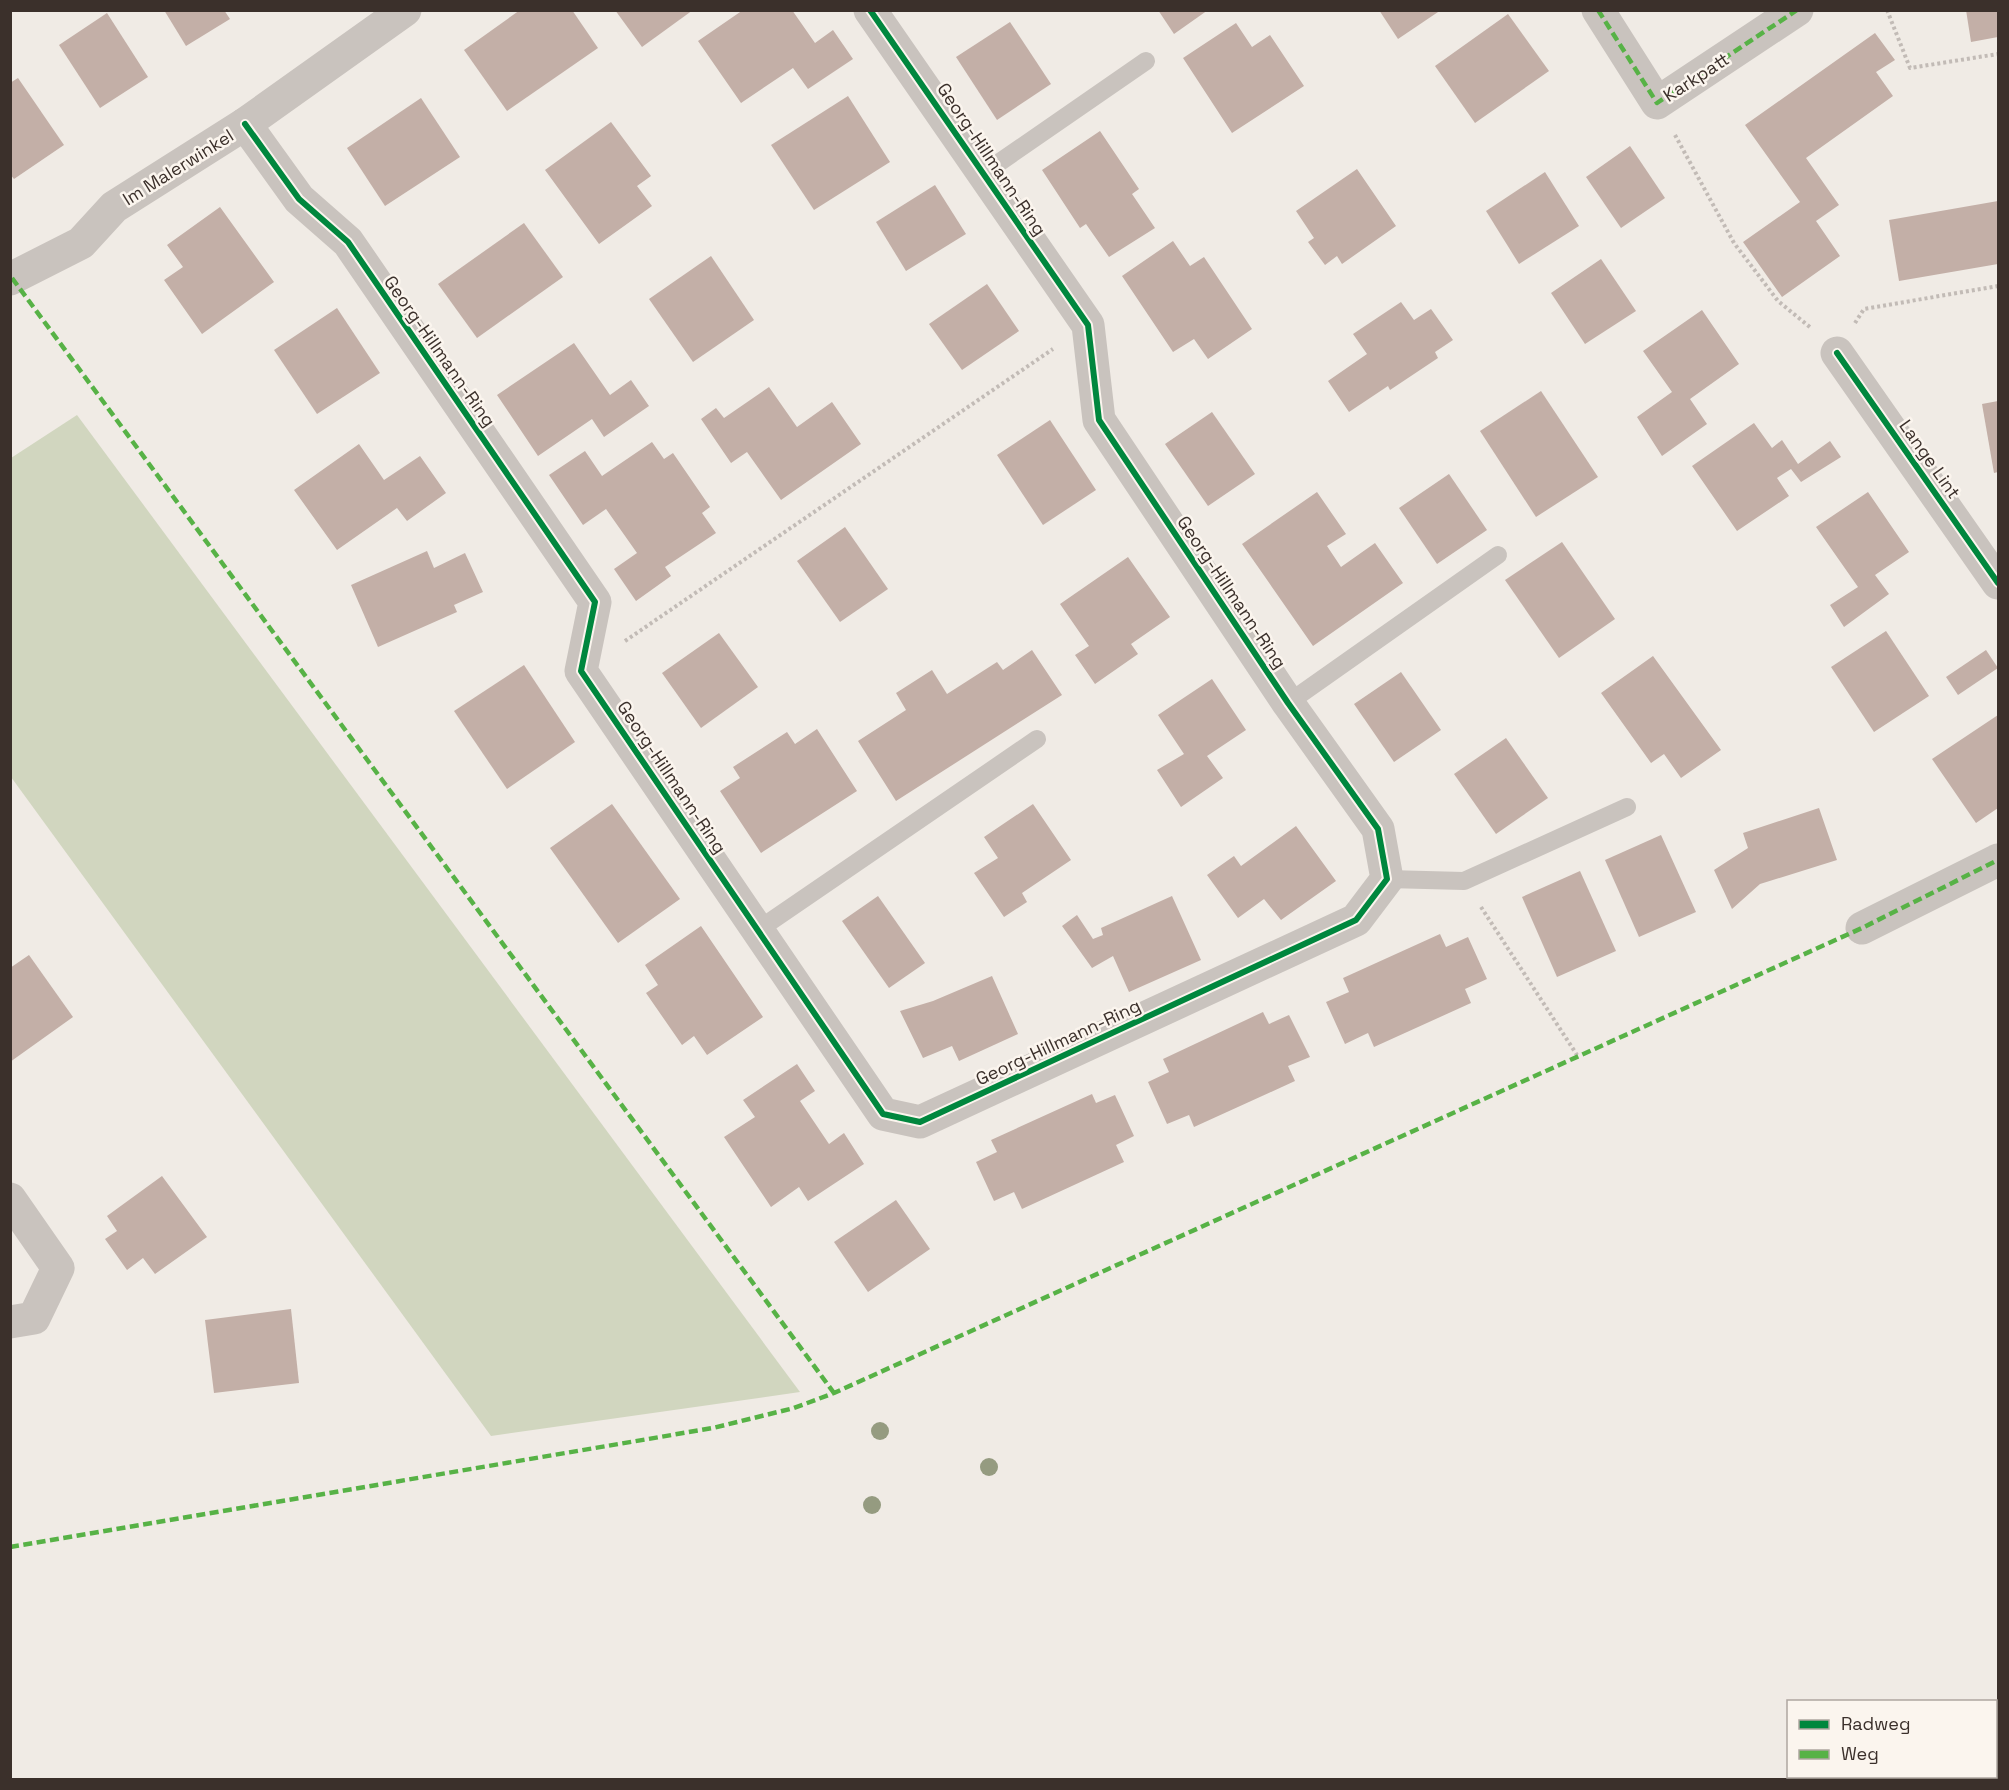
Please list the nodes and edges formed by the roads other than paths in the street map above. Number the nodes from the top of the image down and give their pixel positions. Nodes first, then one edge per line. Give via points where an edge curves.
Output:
1 (405, 10) edge
2 (870, 10) edge
3 (1598, 10) edge
4 (1797, 10) edge
5 (1146, 62) dead end
6 (245, 124) junction
7 (984, 173) junction
8 (11, 278) edge
9 (1837, 352) road end
10 (1498, 555) dead end
11 (1998, 583) edge
12 (1288, 703) junction
13 (1037, 739) dead end
14 (1627, 807) dead end
15 (1998, 860) edge
16 (1387, 879) junction
17 (1862, 928) dead end
18 (758, 930) junction
19 (10, 1199) edge
20 (10, 1322) edge

1 - 6 street, Im Malerwinkel
2 - 7 street, Georg-Hillmann-Ring
3 - 4 street, Karkpatt via 1657,103
5 - 7 lane
6 - 8 street, Im Malerwinkel via 114,207 81,243
6 - 18 street, Georg-Hillmann-Ring via 299,199 348,242 595,602 581,671
7 - 12 street, Georg-Hillmann-Ring via 1088,325 1100,420
9 - 11 street, Lange Lint
10 - 12 lane
12 - 16 street, Georg-Hillmann-Ring via 1378,829
13 - 18 lane
14 - 16 lane via 1464,881
15 - 17 street
16 - 18 street, Georg-Hillmann-Ring via 1356,920 920,1122 883,1114
19 - 20 street via 58,1268 34,1318

